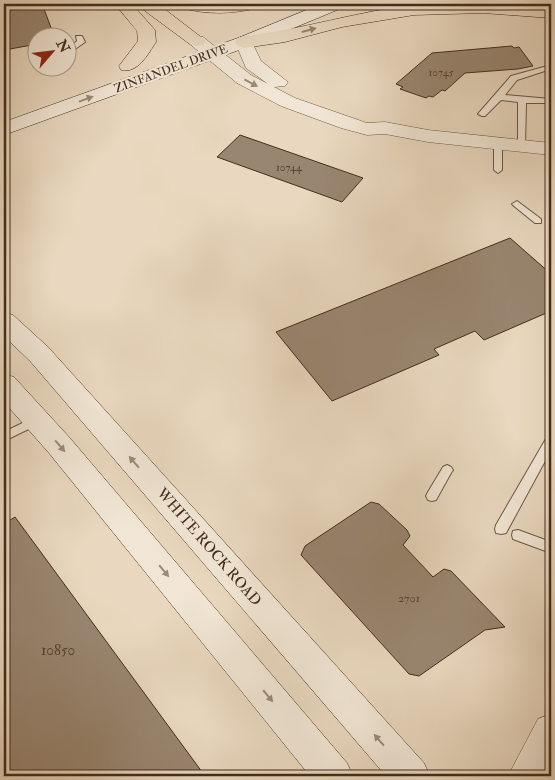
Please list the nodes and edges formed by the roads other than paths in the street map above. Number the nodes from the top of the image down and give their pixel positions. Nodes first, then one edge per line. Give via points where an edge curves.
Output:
1 (123, 4) edge
2 (147, 4) edge
3 (188, 4) edge
4 (329, 7) edge
5 (259, 9) edge
6 (551, 13) edge
7 (242, 33) junction
8 (79, 38) dead end
9 (208, 43) junction
10 (78, 44) edge
11 (128, 66) junction
12 (551, 67) edge
13 (499, 97) junction
14 (522, 100) junction
15 (551, 102) edge
16 (4, 112) edge
17 (482, 114) dead end
18 (385, 128) junction
19 (4, 129) edge
20 (498, 144) junction
21 (521, 146) junction
22 (551, 149) edge
23 (498, 170) dead end
24 (517, 204) dead end
25 (538, 220) dead end
26 (4, 321) edge
27 (4, 384) edge
28 (37, 420) junction
29 (4, 437) edge
30 (551, 440) edge
31 (447, 470) dead end
32 (432, 496) dead end
33 (501, 528) dead end
34 (518, 535) dead end
35 (551, 548) edge
36 (551, 732) edge
37 (334, 776) edge
38 (411, 776) edge
39 (527, 776) edge

1 - 11 highway via 146,30 146,42
2 - 9 highway
3 - 5 highway via 214,10
4 - 7 main road, ZINFANDEL DRIVE
4 - 9 main road
5 - 7 main road, ZINFANDEL DRIVE
7 -> 6 highway via 285,37 341,22 414,10 483,8
7 - 9 main road, ZINFANDEL DRIVE
7 - 18 main road via 253,64 280,84
8 - 10 lane via 81,42
9 - 11 main road, ZINFANDEL DRIVE
9 -> 18 main road via 244,79 288,102 348,124 367,129
19 -> 9 main road, ZINFANDEL DRIVE
11 - 16 main road, ZINFANDEL DRIVE
12 - 13 lane via 514,78
13 - 14 lane
13 - 17 lane
14 - 15 lane
14 - 21 lane
18 - 20 main road
20 - 21 main road
20 - 23 lane
21 - 22 main road
24 - 25 lane
38 -> 26 main road, WHITE ROCK ROAD via 39,354
27 - 28 main road
28 - 29 lane
28 -> 37 main road
30 - 33 lane
31 - 32 lane
34 - 35 lane
36 - 39 main road

